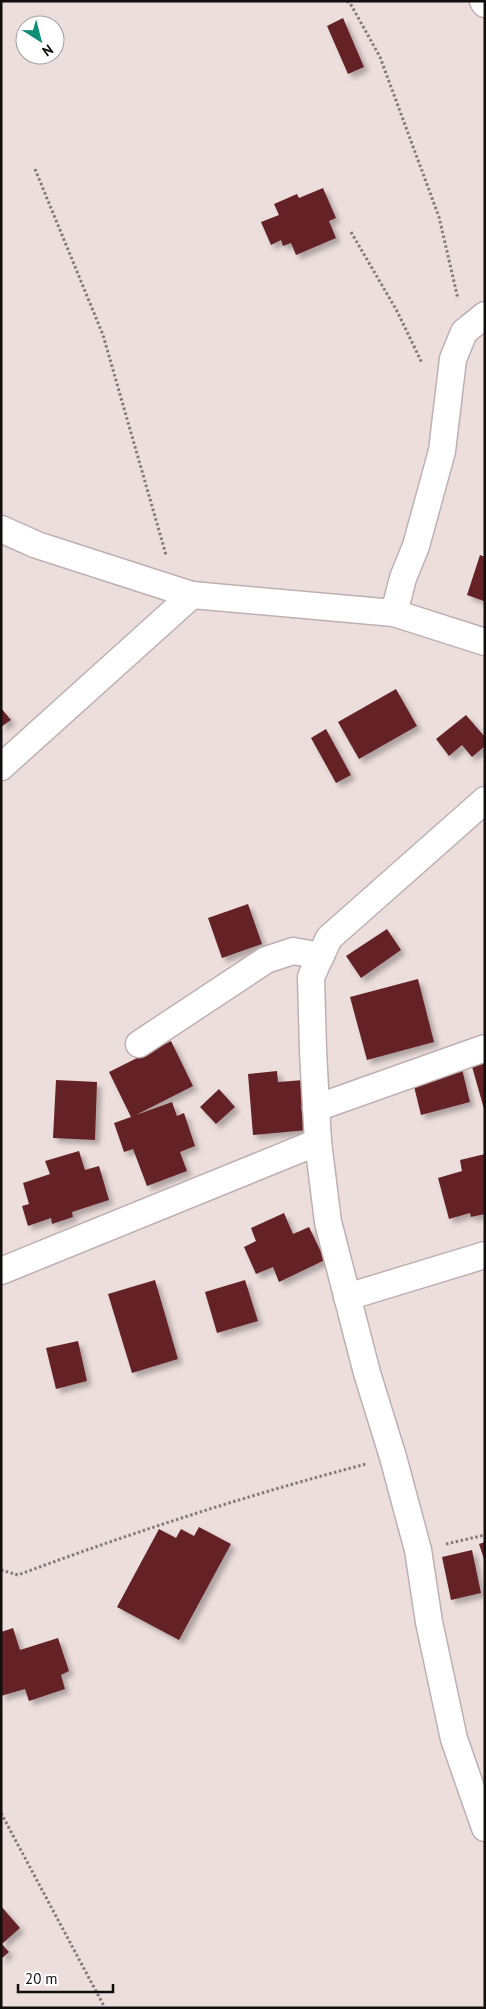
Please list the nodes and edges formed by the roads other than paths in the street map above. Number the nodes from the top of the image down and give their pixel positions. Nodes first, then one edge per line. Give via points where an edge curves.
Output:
1 (485, 315) edge
2 (1, 529) edge
3 (192, 595) junction
4 (394, 614) junction
5 (485, 642) edge
6 (1, 767) edge
7 (485, 800) edge
8 (320, 956) junction
9 (139, 1044) dead end
10 (485, 1048) edge
11 (316, 1108) junction
12 (318, 1142) junction
13 (485, 1254) edge
14 (1, 1271) edge
15 (347, 1296) junction
16 (485, 1828) edge

1 - 4 street via 464,332 453,359 442,451
2 - 3 street via 36,545
3 - 4 street
3 - 6 street
4 - 5 street
7 - 8 street via 329,938
8 - 9 street via 293,951 266,960
8 - 11 street via 311,977
10 - 11 street
11 - 12 street
12 - 14 street
12 - 15 street via 328,1222
13 - 15 street
15 - 16 street via 418,1550 429,1622 454,1739

